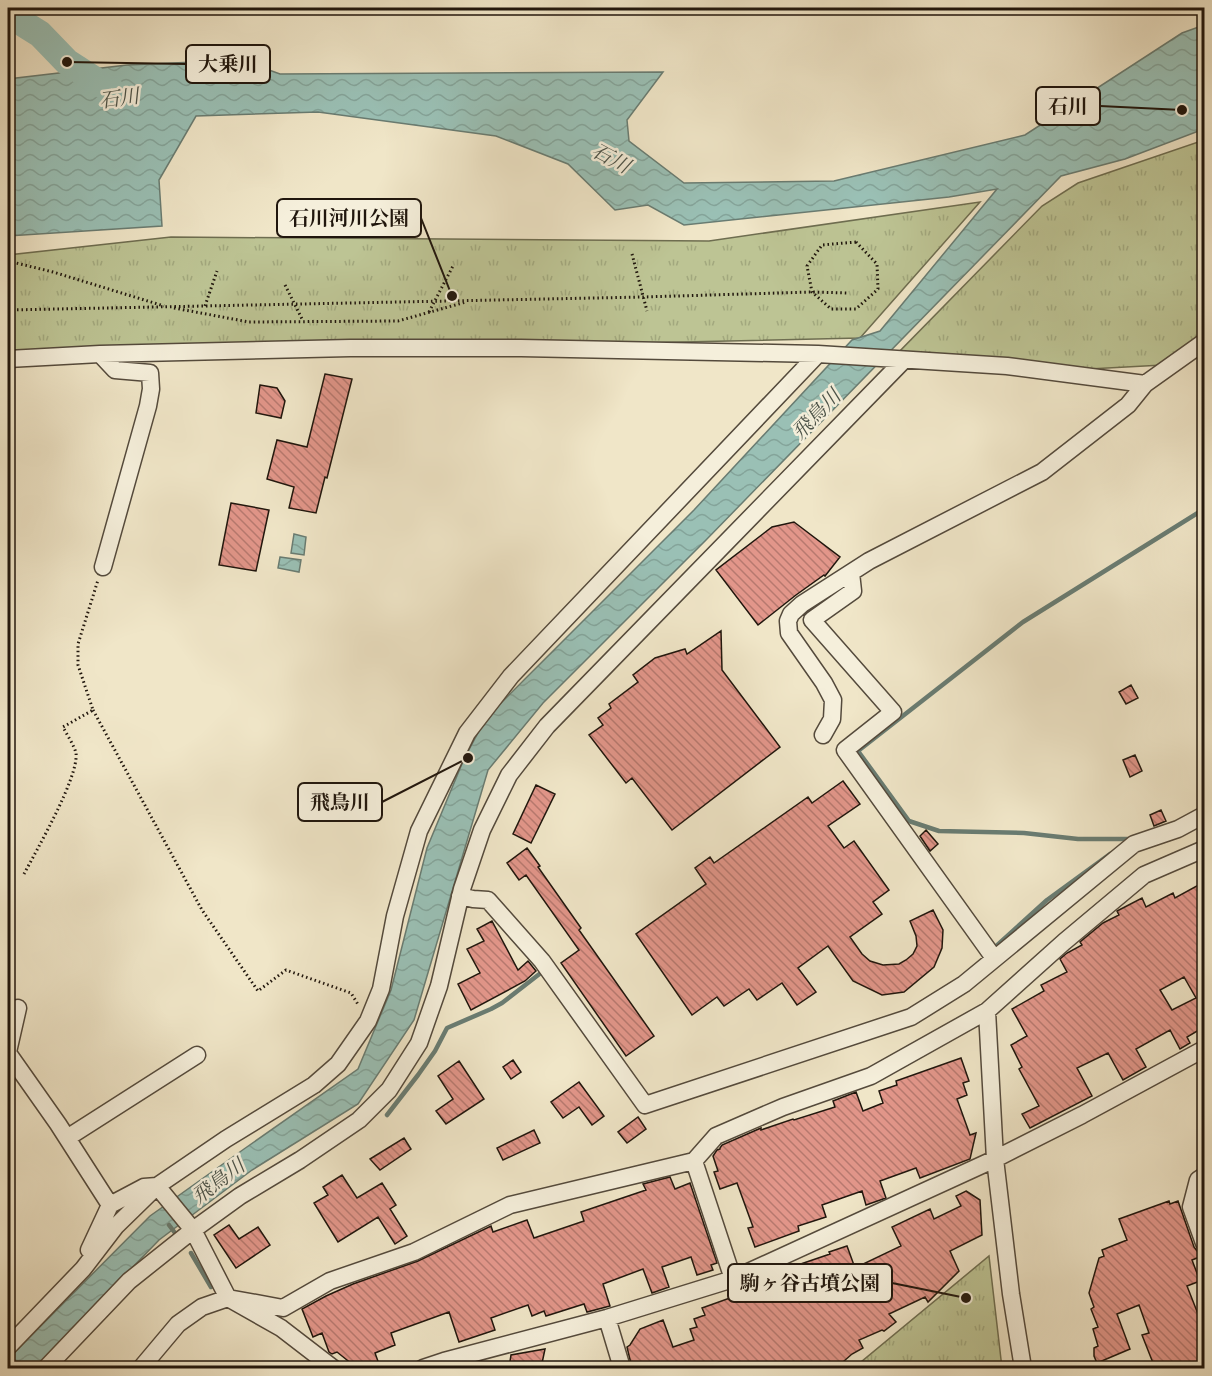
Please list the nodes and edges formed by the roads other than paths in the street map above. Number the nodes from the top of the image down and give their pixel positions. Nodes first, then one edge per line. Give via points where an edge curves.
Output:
1 (1204, 342) edge
2 (100, 354) junction
3 (818, 354) junction
4 (8, 359) edge
5 (896, 359) junction
6 (1145, 384) junction
7 (103, 567) road end
8 (851, 573) junction
9 (823, 735) dead end
10 (1204, 815) edge
11 (1204, 849) edge
12 (460, 896) junction
13 (990, 953) junction
14 (18, 1008) dead end
15 (987, 1011) junction
16 (1204, 1049) edge
17 (8, 1053) edge
18 (197, 1055) dead end
19 (67, 1138) junction
20 (995, 1159) junction
21 (694, 1161) junction
22 (1204, 1176) edge
23 (160, 1188) junction
24 (110, 1205) junction
25 (190, 1227) junction
26 (1204, 1243) edge
27 (87, 1264) junction
28 (733, 1279) junction
29 (228, 1298) junction
30 (607, 1318) junction
31 (8, 1347) edge
32 (46, 1368) edge
33 (141, 1368) edge
34 (333, 1368) edge
35 (423, 1368) edge
36 (622, 1368) edge
37 (1023, 1368) edge

1 - 6 street
2 - 3 street via 350,348
2 - 4 street
2 - 7 street via 115,370 150,373 151,389
3 - 5 street
3 - 23 street via 512,676 467,733 418,831 395,916 381,989 368,1021 338,1064 314,1085 226,1139
5 - 6 street via 1007,366
5 - 12 street via 547,726 509,775 482,830
6 - 8 street via 1128,405 1042,472
8 - 9 street via 802,604 788,621 789,633 833,700 832,719
8 - 13 street via 853,591 812,620 893,711 848,755
10 - 13 street via 1178,830 1134,844
11 - 15 street via 1144,875
12 - 13 street via 488,900 542,961 645,1105 911,1017 963,984
12 - 25 street via 439,986 419,1042 389,1089 359,1120
14 - 17 street
15 - 20 street
15 - 21 street via 871,1076 716,1136
16 - 20 street
17 - 19 street
18 - 19 street
19 - 24 street
20 - 28 street
20 - 37 street
21 - 28 street
21 - 29 street via 510,1205 414,1252 330,1281 284,1308
22 - 26 street via 1198,1180 1191,1207
23 - 24 street via 144,1187
23 - 25 street
23 - 27 street via 116,1226
24 - 27 street via 88,1252
25 - 29 street
25 - 32 street via 129,1281
27 - 31 street
28 - 30 street
29 - 33 street via 202,1307 178,1324
29 - 34 street via 281,1329
30 - 35 street
30 - 36 street

